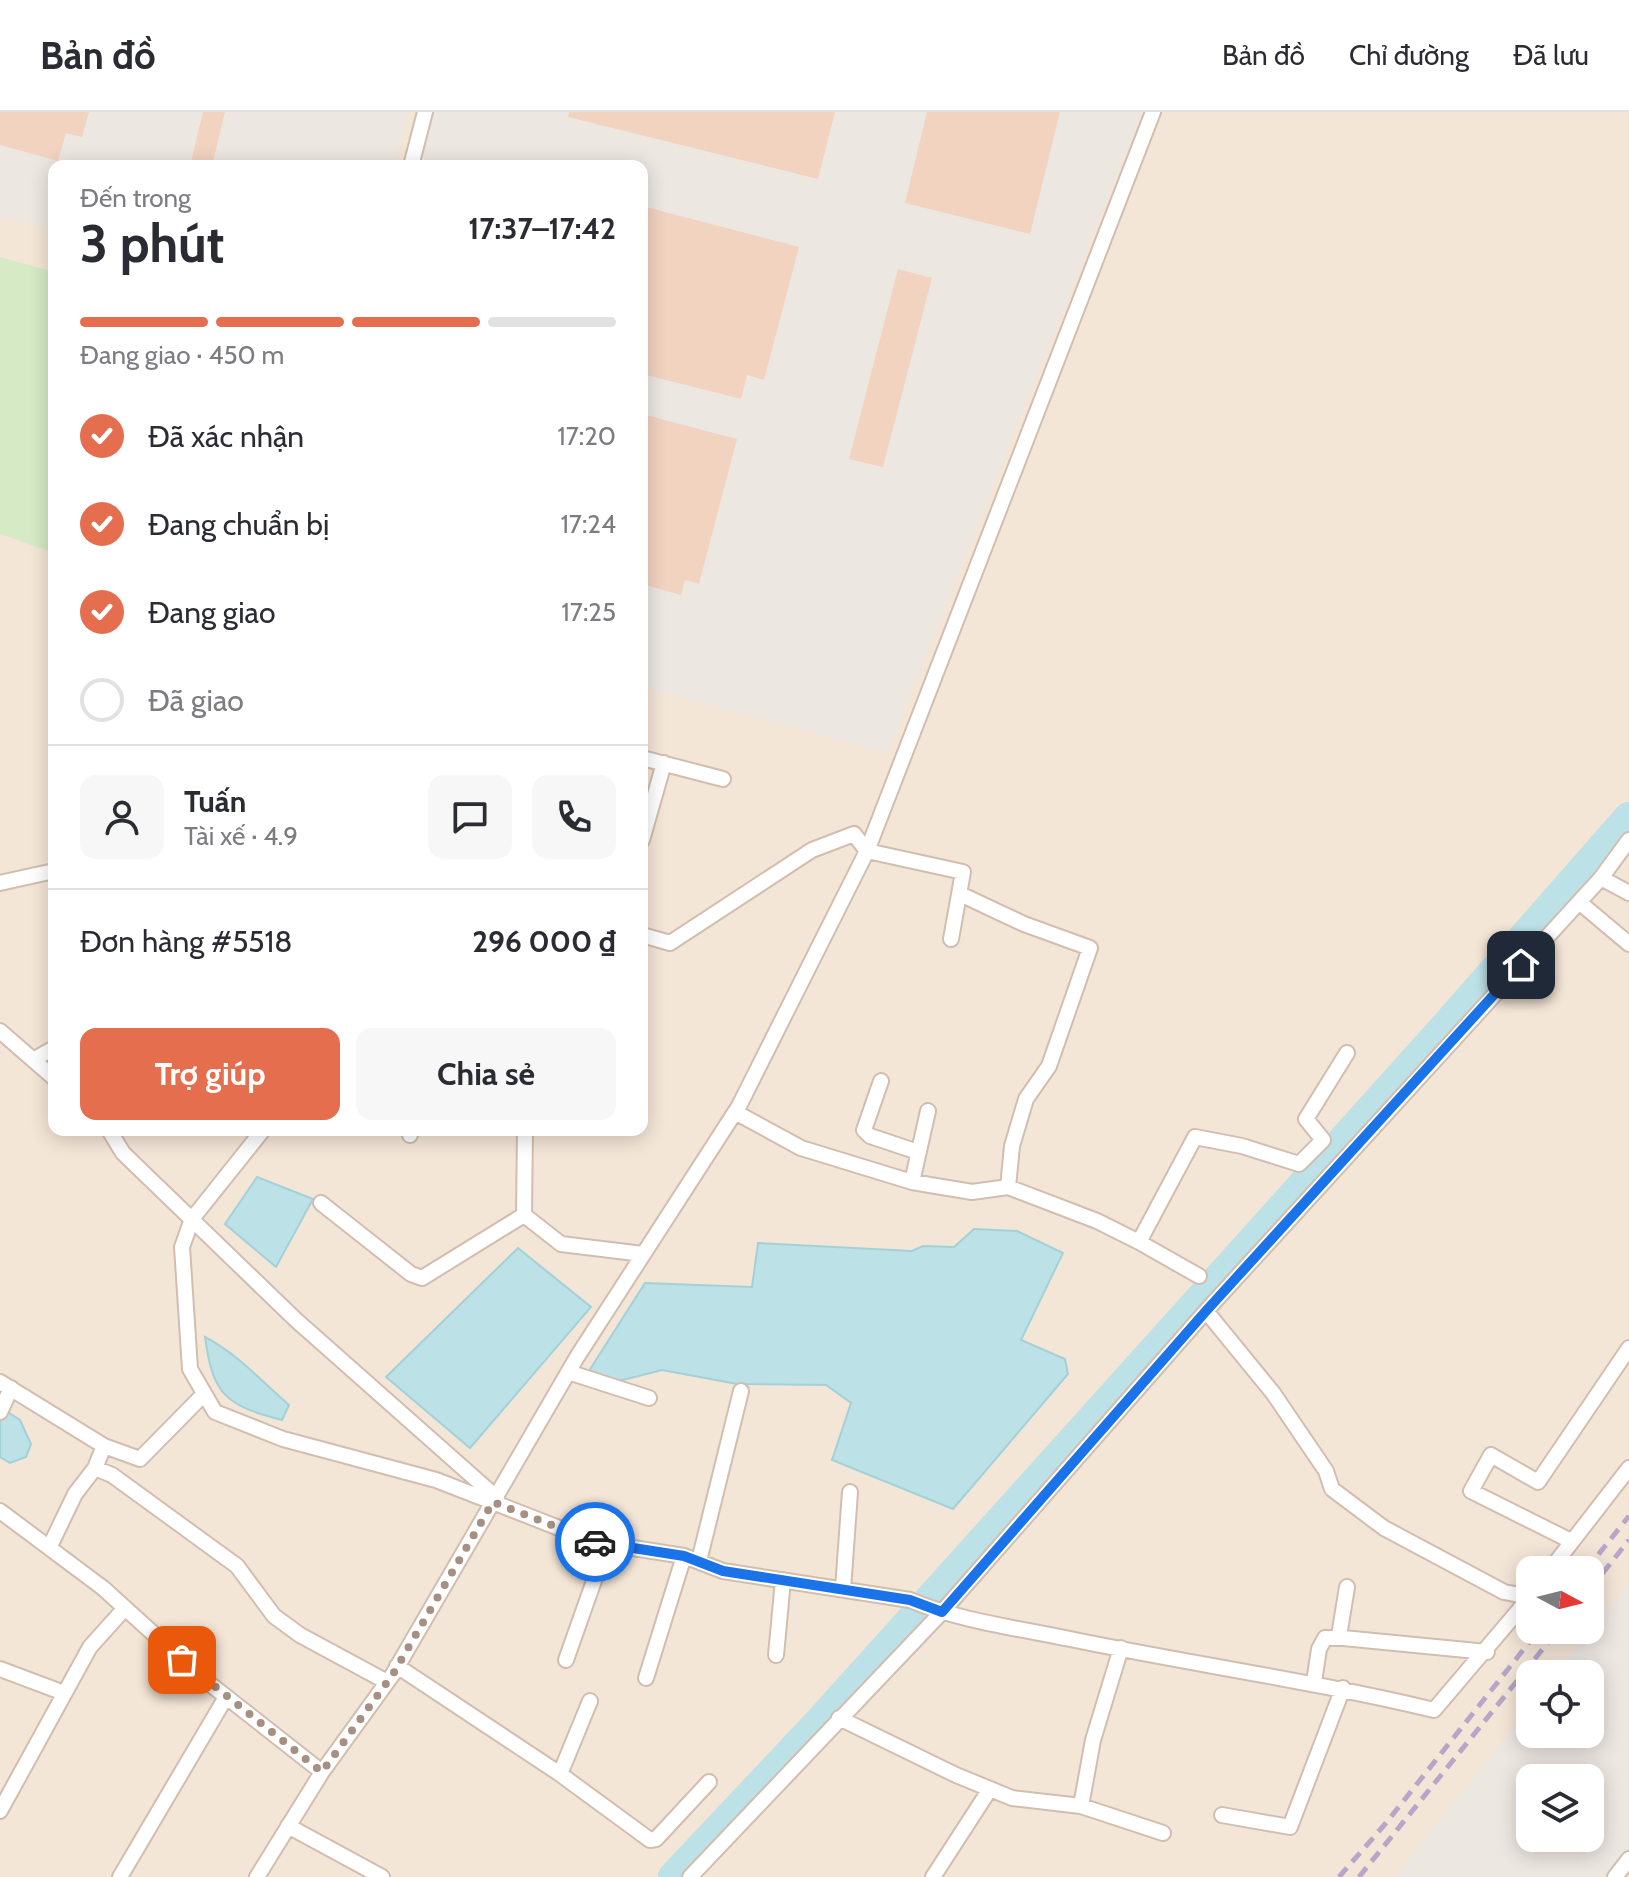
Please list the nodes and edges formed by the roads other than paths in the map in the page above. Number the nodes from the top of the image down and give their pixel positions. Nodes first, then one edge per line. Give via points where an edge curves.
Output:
1 (425, 112) edge
2 (1153, 112) edge
3 (413, 160) edge
4 (648, 759) edge
5 (664, 763) junction
6 (723, 779) dead end
7 (648, 819) edge
8 (1629, 840) edge
9 (867, 851) junction
10 (48, 872) edge
11 (1601, 878) junction
12 (0, 883) edge
13 (1629, 893) edge
14 (960, 894) junction
15 (1579, 902) junction
16 (648, 937) edge
17 (951, 939) dead end
18 (1629, 944) edge
19 (0, 1031) edge
20 (48, 1051) edge
21 (1347, 1053) dead end
22 (33, 1060) junction
23 (48, 1073) edge
24 (881, 1081) dead end
25 (928, 1111) dead end
26 (735, 1112) junction
27 (113, 1136) edge
28 (258, 1136) edge
29 (525, 1136) edge
30 (918, 1152) junction
31 (912, 1182) junction
32 (1008, 1187) junction
33 (321, 1203) dead end
34 (524, 1215) junction
35 (192, 1219) junction
36 (1139, 1242) junction
37 (643, 1254) junction
38 (1199, 1276) dead end
39 (1206, 1311) junction
40 (1629, 1348) edge
41 (568, 1372) junction
42 (741, 1391) dead end
43 (4, 1396) edge
44 (202, 1396) junction
45 (649, 1398) dead end
46 (104, 1446) junction
47 (95, 1468) junction
48 (1629, 1468) edge
49 (850, 1492) dead end
50 (495, 1500) junction
51 (0, 1511) edge
52 (1571, 1541) junction
53 (607, 1544) junction
54 (50, 1546) junction
55 (684, 1556) junction
56 (1560, 1556) edge
57 (699, 1561) junction
58 (783, 1580) junction
59 (1347, 1587) dead end
60 (843, 1589) junction
61 (125, 1608) junction
62 (939, 1611) junction
63 (1343, 1638) junction
64 (1121, 1648) junction
65 (1487, 1652) junction
66 (776, 1655) dead end
67 (566, 1660) dead end
68 (397, 1666) junction
69 (0, 1669) edge
70 (646, 1678) dead end
71 (387, 1682) junction
72 (1314, 1682) junction
73 (1343, 1688) junction
74 (64, 1693) junction
75 (226, 1697) junction
76 (590, 1701) dead end
77 (839, 1718) junction
78 (322, 1772) junction
79 (560, 1774) junction
80 (709, 1782) dead end
81 (990, 1789) junction
82 (1081, 1806) junction
83 (0, 1811) edge
84 (1222, 1815) dead end
85 (288, 1826) junction
86 (1163, 1833) dead end
87 (1629, 1859) edge
88 (262, 1875) edge
89 (120, 1877) edge
90 (382, 1877) edge
91 (690, 1877) edge
92 (933, 1877) edge
93 (1615, 1877) edge

1 - 3 street
2 - 9 street
4 - 5 street
5 - 6 street
5 - 7 street
8 - 11 street
9 - 14 street via 963,872
9 - 16 street via 854,834 812,850 670,943
9 - 26 street
10 - 12 street
11 - 13 street
11 - 15 street
14 - 17 street
14 - 32 street via 1090,948 1049,1066 1026,1099 1012,1146
15 - 18 street
15 - 39 street
19 - 22 street
20 - 22 street
21 - 36 street via 1306,1119 1323,1140 1299,1164 1195,1137
22 - 23 street
24 - 30 street via 864,1130
25 - 30 street
26 - 31 street via 801,1148
26 - 37 street
27 - 35 street via 123,1153
28 - 35 street
29 - 34 street
30 - 31 street
31 - 32 street via 972,1192
32 - 36 street
33 - 34 street via 422,1278
34 - 37 street via 561,1244
35 - 44 street via 182,1247 190,1369
35 - 50 street
36 - 38 street
37 - 41 street
39 - 62 street
39 - 65 street via 1273,1393 1326,1471 1332,1489 1384,1528 1504,1592 1530,1597
40 - 52 street via 1538,1482 1491,1455 1471,1491
41 - 45 street
41 - 50 street
42 - 57 street
43 - 46 street
44 - 46 street via 140,1459
44 - 50 street via 215,1412 283,1439
46 - 47 street
47 - 54 street via 75,1494
47 - 71 street via 237,1566 274,1616
48 - 52 street
49 - 60 street
50 - 53 street
50 - 68 street
51 - 54 street
52 - 56 street
53 - 55 street
53 - 67 street
54 - 61 street
55 - 57 street
55 - 70 street
57 - 58 street via 723,1571
58 - 60 street
58 - 66 street
59 - 63 street via 1339,1636
60 - 62 street via 910,1600
61 - 74 street via 90,1647
61 - 75 street
62 - 64 street
62 - 77 street
63 - 65 street
63 - 72 street via 1325,1638
64 - 72 street
64 - 82 street via 1093,1740
65 - 73 street via 1434,1710
68 - 71 street
68 - 79 street
69 - 74 street
71 - 78 street
72 - 73 street
73 - 84 street via 1290,1827
74 - 83 street
75 - 78 street
75 - 89 street
76 - 79 street
77 - 81 street
77 - 91 street
78 - 85 street
79 - 80 street via 650,1840
81 - 82 street via 1012,1798
81 - 92 street
82 - 86 street
85 - 88 street
85 - 90 street
87 - 93 street

